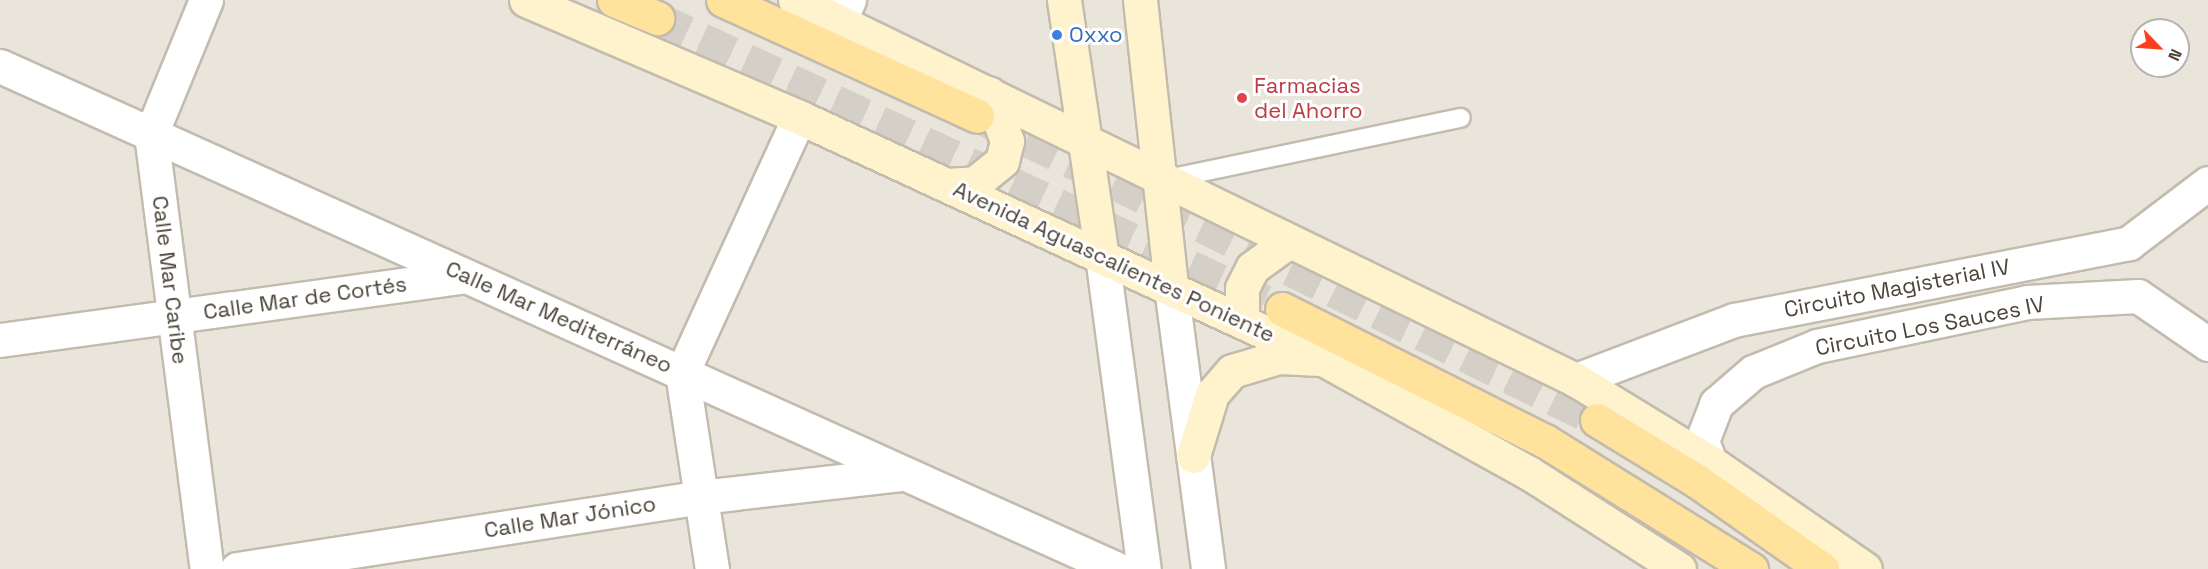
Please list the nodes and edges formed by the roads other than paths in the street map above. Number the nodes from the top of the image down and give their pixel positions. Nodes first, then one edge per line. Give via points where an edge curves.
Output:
1 (206, 0) edge
2 (526, 0) edge
3 (614, 0) edge
4 (723, 0) edge
5 (795, 0) edge
6 (1064, 0) edge
7 (1140, 0) edge
8 (844, 10) edge
9 (657, 18) tunnel mouth
10 (6, 72) edge
11 (983, 105) junction
12 (799, 117) junction
13 (1461, 118) dead end
14 (151, 134) junction
15 (1086, 141) junction
16 (1164, 180) junction
17 (2208, 183) edge
18 (948, 185) junction
19 (1289, 242) junction
20 (1101, 256) junction
21 (466, 276) junction
22 (1172, 287) junction
23 (1282, 309) tunnel mouth
24 (175, 316) junction
25 (1242, 321) junction
26 (0, 340) edge
27 (2208, 344) edge
28 (1325, 360) junction
29 (682, 373) junction
30 (1576, 380) junction
31 (1596, 420) tunnel mouth
32 (1193, 456) junction
33 (1710, 462) junction
34 (905, 473) junction
35 (700, 496) junction
36 (207, 569) edge
37 (237, 569) edge
38 (712, 569) edge
39 (1117, 569) edge
40 (1144, 569) edge
41 (1208, 569) edge
42 (1679, 569) edge
43 (1751, 569) edge
44 (1822, 569) edge
45 (1865, 569) edge

1 - 14 street, Calle Mar Caribe
2 - 12 main road, Avenida Aguascalientes Poniente
3 - 9 main road
4 - 11 main road
5 - 8 main road
6 - 15 main road
7 - 16 main road
8 - 11 main road
10 - 14 street, Calle Mar Mediterráneo
11 - 15 main road
11 - 18 main road via 1007,141 1002,161 975,183
12 - 18 main road, Avenida Aguascalientes Poniente
12 - 29 street
13 - 16 lane
14 - 21 street, Calle Mar Mediterráneo
14 - 24 street, Calle Mar Caribe
15 - 16 main road
15 - 20 main road
16 - 19 main road
16 - 22 main road
17 - 30 street, Circuito Magisterial IV via 2129,243 1734,320
18 - 20 main road, Avenida Aguascalientes Poniente
19 - 25 main road via 1252,268 1242,288
19 - 30 main road
20 - 22 main road, Avenida Aguascalientes Poniente
20 - 40 street
21 - 24 street, Calle Mar de Cortés
21 - 29 street, Calle Mar Mediterráneo
22 - 25 main road, Avenida Aguascalientes Poniente
22 - 32 street
23 - 43 main road, Avenida Aguascalientes Poniente via 1545,441
24 - 26 street, Calle Mar de Cortés
24 - 36 street, Calle Mar Caribe
25 - 28 main road, Avenida Aguascalientes Poniente
27 - 33 street, Circuito Los Sauces IV via 2138,297 2027,302 1817,346 1753,372 1716,404 1702,441
28 - 32 main road via 1279,357 1232,371 1212,394
28 - 42 main road, Avenida Aguascalientes Poniente via 1529,473
29 - 34 street, Calle Mar Mediterráneo
29 - 35 street
30 - 33 main road
31 - 44 main road via 1697,481
32 - 41 street
33 - 45 main road
34 - 35 street, Calle Mar Jónico
34 - 39 street, Calle Mar Mediterráneo
35 - 37 street, Calle Mar Jónico
35 - 38 street

